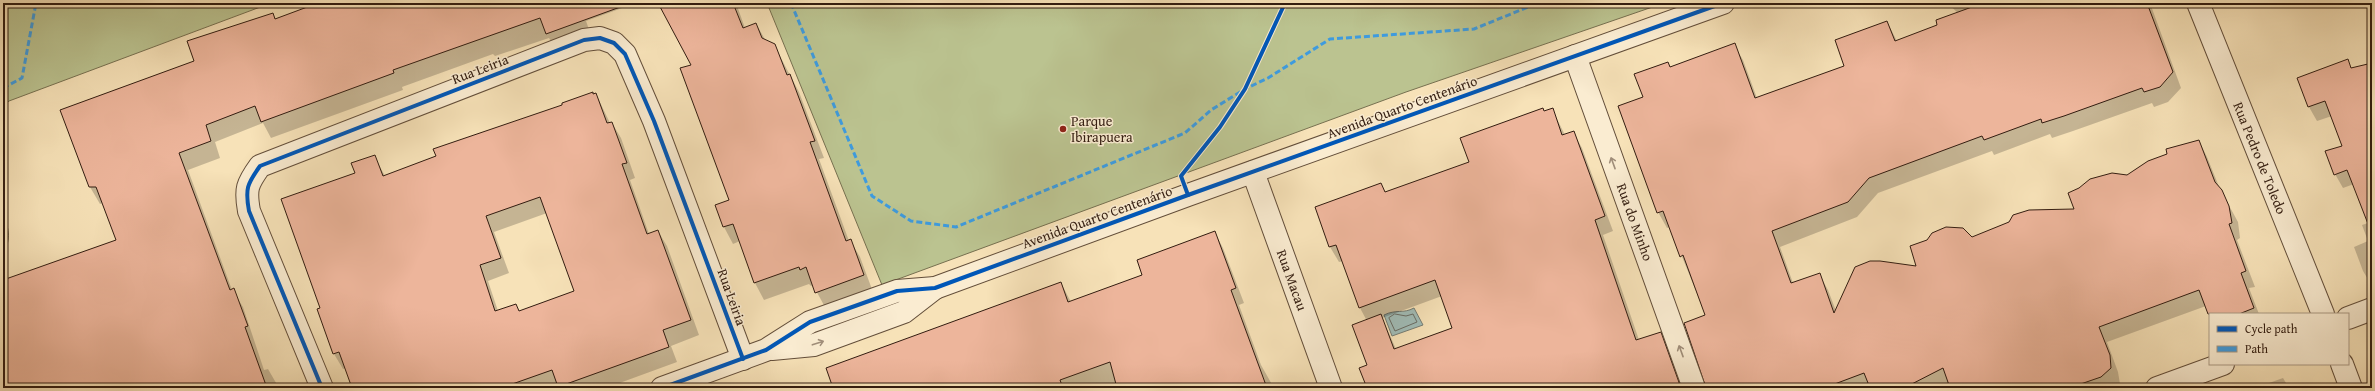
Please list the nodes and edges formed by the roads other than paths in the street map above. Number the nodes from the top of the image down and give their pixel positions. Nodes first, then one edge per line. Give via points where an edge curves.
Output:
1 (1723, 3) edge
2 (2198, 3) edge
3 (1575, 56) junction
4 (1253, 172) junction
5 (2372, 309) edge
6 (2323, 313) edge
7 (2349, 318) edge
8 (743, 359) junction
9 (2220, 365) edge
10 (2342, 365) edge
11 (322, 388) edge
12 (662, 388) edge
13 (1331, 388) edge
14 (1694, 388) edge
15 (2157, 388) edge
16 (2351, 388) edge

1 - 3 street, Avenida Quarto Centenário
2 - 6 street, Rua Pedro de Toledo
3 - 4 street, Avenida Quarto Centenário
14 -> 3 street, Rua do Minho
4 - 8 street, Avenida Quarto Centenário via 935,288 897,291 834,313 810,322 766,350
4 - 13 street, Rua Macau
5 - 7 street
8 - 11 street, Rua Leiria via 654,121 625,54 614,43 600,38 584,40 260,166 249,181 246,193 249,211
8 - 12 street, Avenida Quarto Centenário
9 - 15 street
10 - 16 street

